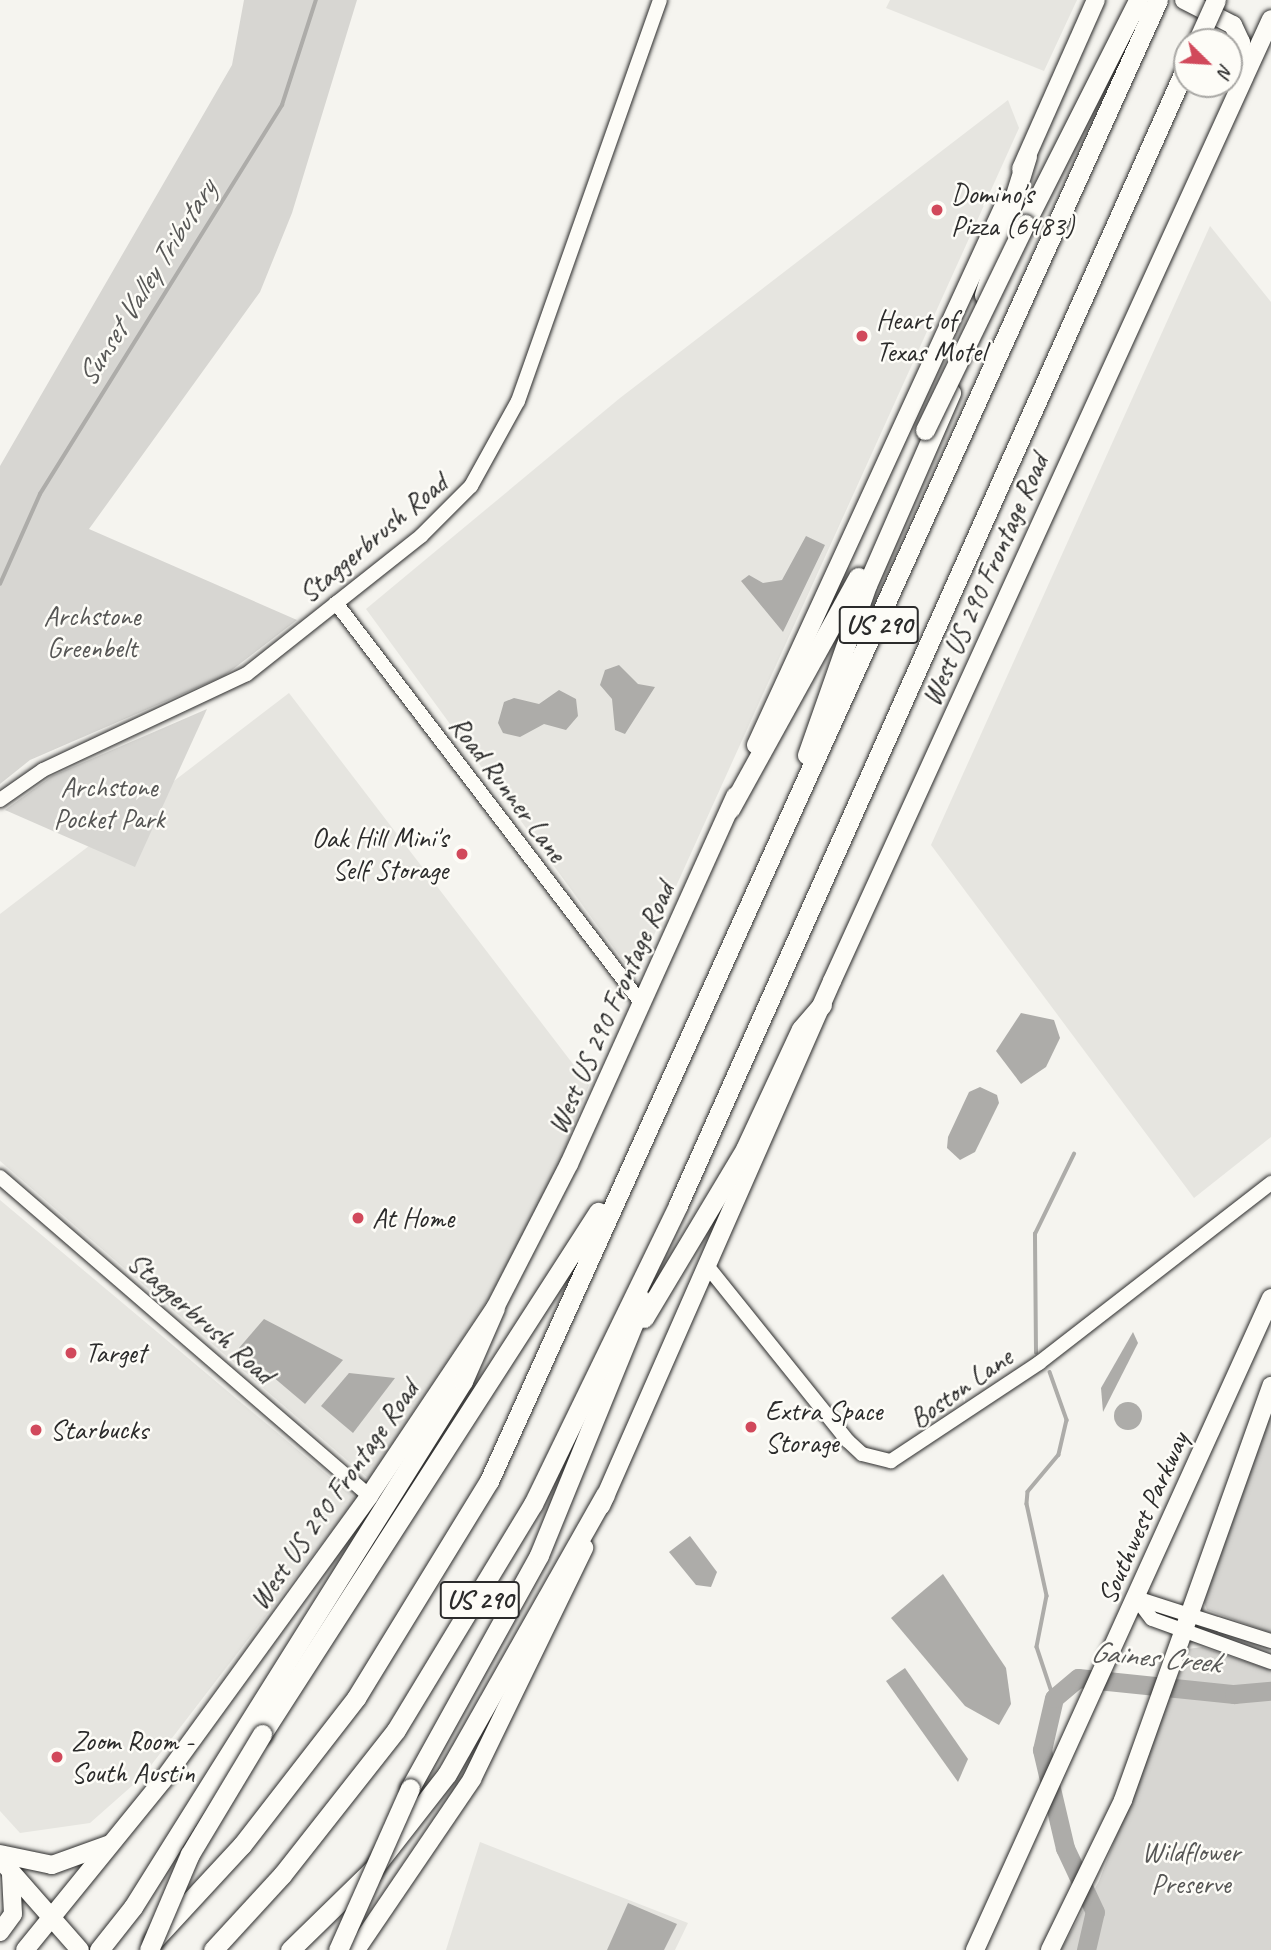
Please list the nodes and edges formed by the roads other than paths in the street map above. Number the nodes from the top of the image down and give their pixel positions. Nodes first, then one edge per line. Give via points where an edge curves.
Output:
1 (660, 0) edge
2 (1096, 0) edge
3 (1104, 0) edge
4 (1138, 0) edge
5 (1158, 0) edge
6 (1184, 0) edge
7 (1216, 0) edge
8 (1271, 19) edge
9 (1087, 21) junction
10 (1203, 28) edge
11 (1173, 96) edge
12 (1229, 103) junction
13 (1027, 156) junction
14 (335, 603) junction
15 (0, 800) edge
16 (730, 809) junction
17 (642, 1004) junction
18 (822, 1005) junction
19 (0, 1177) edge
20 (1271, 1183) edge
21 (678, 1205) junction
22 (612, 1212) junction
23 (590, 1230) junction
24 (708, 1267) junction
25 (1271, 1298) edge
26 (495, 1308) junction
27 (624, 1356) junction
28 (1271, 1386) edge
29 (605, 1495) junction
30 (369, 1496) junction
31 (1136, 1598) junction
32 (1191, 1612) junction
33 (1184, 1631) junction
34 (1271, 1641) edge
35 (1271, 1662) edge
36 (113, 1842) junction
37 (4, 1861) edge
38 (53, 1921) junction
39 (0, 1932) edge
40 (25, 1950) edge
41 (80, 1950) edge
42 (99, 1950) edge
43 (147, 1950) edge
44 (213, 1950) edge
45 (290, 1950) edge
46 (338, 1950) edge
47 (356, 1950) edge
48 (975, 1950) edge
49 (1050, 1950) edge

1 - 14 street, Staggerbrush Road via 518,401 493,454 446,514
2 - 9 main road, West US 290 Frontage Road
3 - 9 main road
4 - 16 highway, bridge via 1025,224 820,655
5 - 22 highway, US 290
6 - 12 main road via 1219,12 1237,32 1240,54
7 - 10 highway, bridge
8 - 12 main road, West US 290 Frontage Road
9 - 13 main road, West US 290 Frontage Road
11 - 21 highway, US 290
12 - 18 main road, West US 290 Frontage Road
13 - 16 main road, West US 290 Frontage Road
13 - 23 highway via 964,360 867,585 813,742
14 - 15 street, Staggerbrush Road via 220,689 43,770
14 - 17 street, Road Runner Lane
16 - 17 main road, West US 290 Frontage Road
17 - 26 main road, West US 290 Frontage Road
18 - 24 main road, West US 290 Frontage Road
18 - 27 highway via 802,1029 745,1149
19 - 30 street, Staggerbrush Road
20 - 24 street, Boston Lane via 1038,1363 891,1461 862,1454 848,1441
21 - 27 highway
21 - 44 highway, US 290 via 533,1504 447,1656 340,1805
22 - 23 highway
22 - 43 highway, US 290 via 495,1471 403,1630 301,1773
23 - 43 highway, bridge via 262,1734 190,1854
24 - 29 main road, West US 290 Frontage Road
25 - 31 main road, Southwest Parkway
26 - 30 main road, West US 290 Frontage Road
26 - 42 highway via 463,1381 134,1907
27 - 46 highway, bridge via 539,1555 410,1787
28 - 32 main road
29 - 45 highway via 447,1774 373,1868
29 - 47 main road, West US 290 Frontage Road via 488,1751 435,1842
30 - 36 main road, West US 290 Frontage Road
31 - 32 street
31 - 33 street via 1152,1619
31 - 48 main road, Southwest Parkway
32 - 33 main road
32 - 34 street
33 - 35 street
33 - 49 main road via 1089,1877
36 - 37 main road via 52,1865
36 - 38 main road, West US 290 Frontage Road
37 - 38 main road
37 - 39 main road via 13,1914
38 - 40 main road, West US 290 Frontage Road
38 - 41 main road

